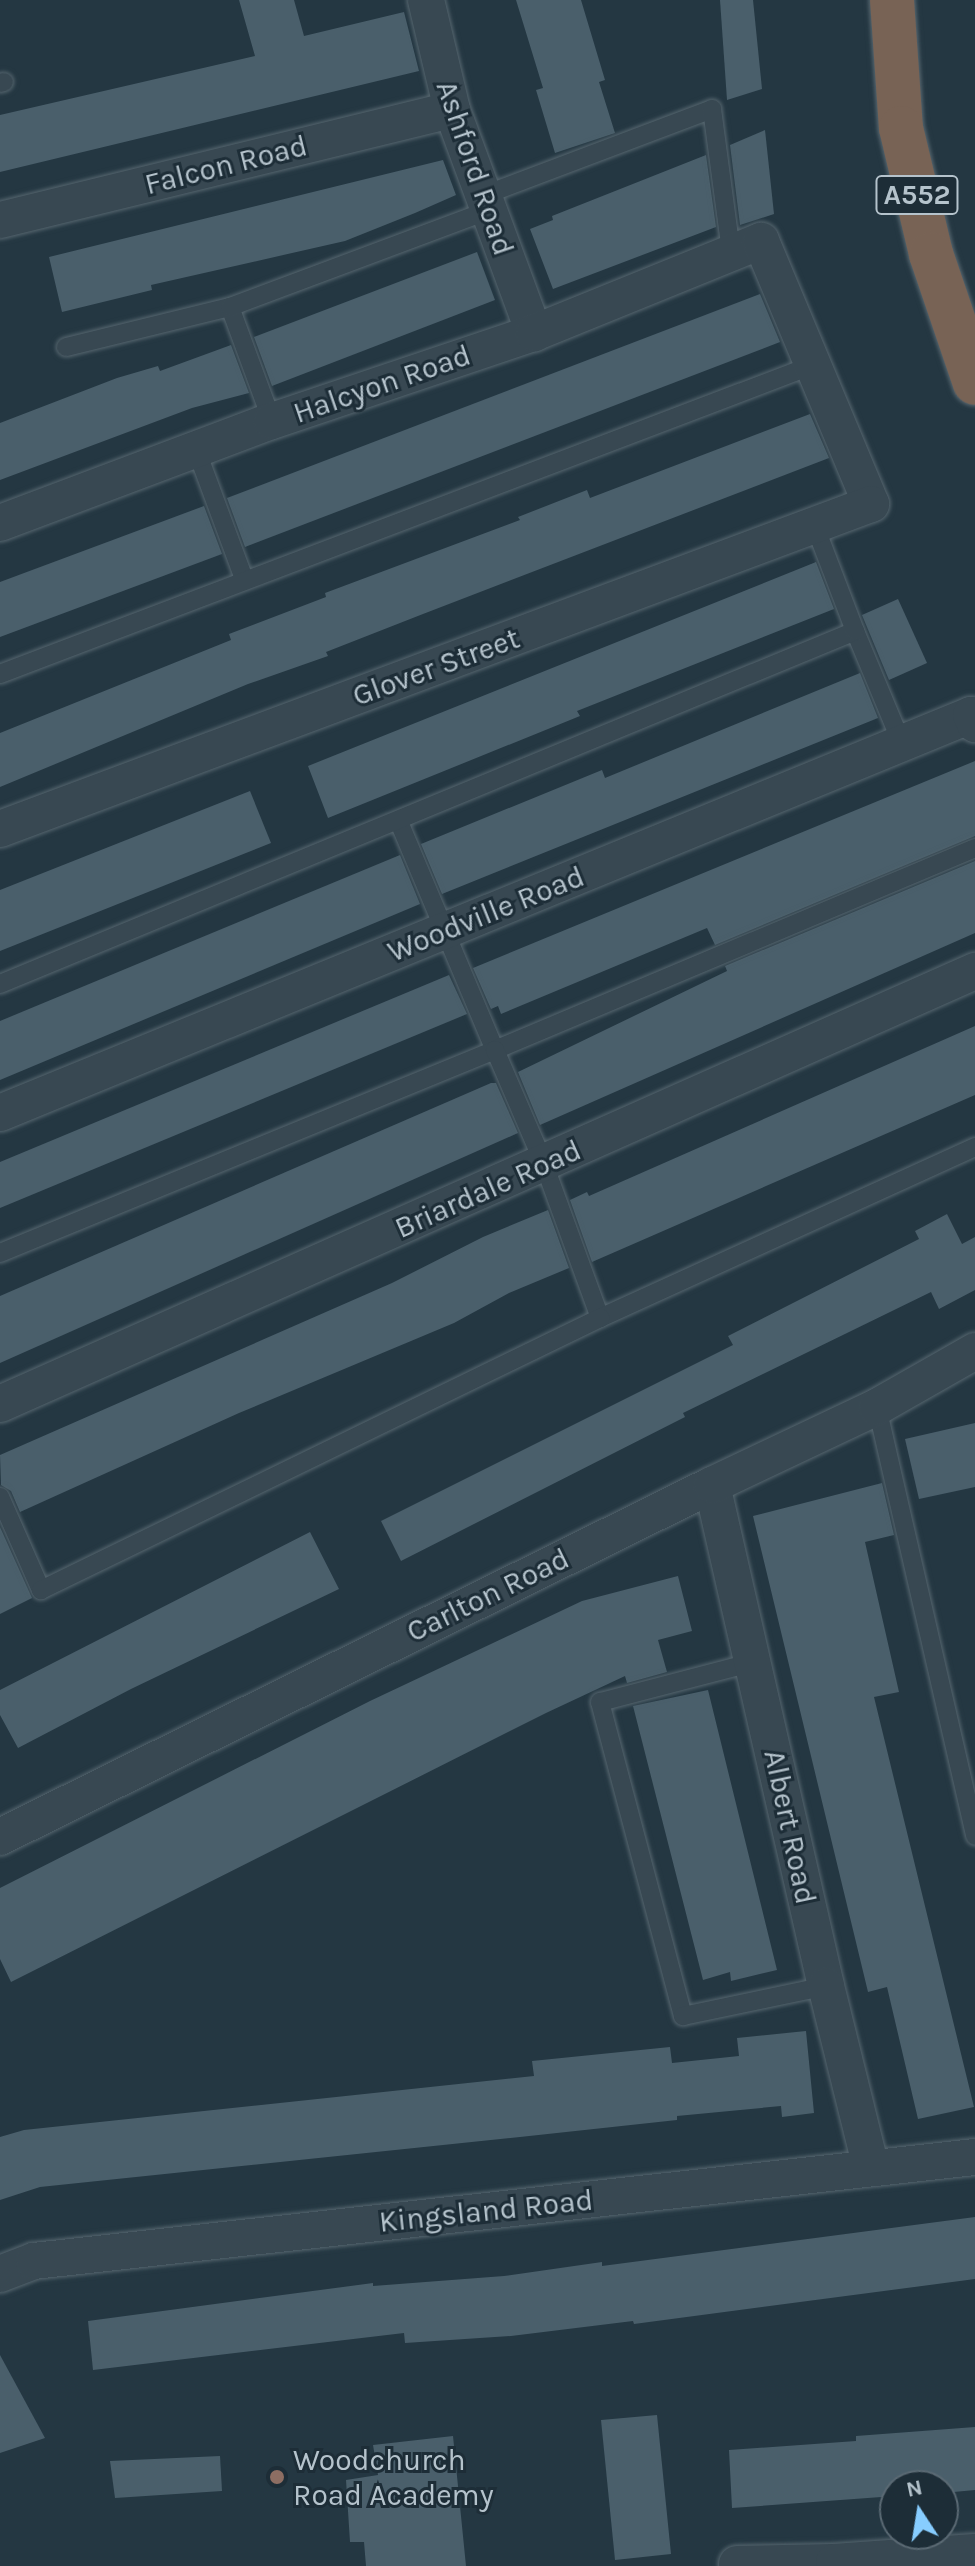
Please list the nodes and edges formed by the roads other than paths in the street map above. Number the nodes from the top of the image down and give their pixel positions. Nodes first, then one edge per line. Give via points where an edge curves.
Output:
1 (426, 0) edge
2 (892, 0) edge
3 (452, 110) junction
4 (484, 204) junction
5 (0, 220) edge
6 (746, 246) junction
7 (230, 307) junction
8 (534, 333) junction
9 (66, 347) dead end
10 (813, 365) junction
11 (975, 383) edge
12 (272, 421) junction
13 (196, 449) junction
14 (0, 523) edge
15 (815, 526) junction
16 (244, 579) junction
17 (855, 631) junction
18 (0, 674) edge
19 (973, 720) edge
20 (902, 744) junction
21 (399, 822) junction
22 (0, 829) edge
23 (975, 848) edge
24 (445, 931) junction
25 (975, 971) edge
26 (0, 984) edge
27 (495, 1050) junction
28 (0, 1113) edge
29 (975, 1147) edge
30 (544, 1164) junction
31 (0, 1253) edge
32 (600, 1318) junction
33 (975, 1351) edge
34 (0, 1404) edge
35 (877, 1407) junction
36 (712, 1485) junction
37 (0, 1497) edge
38 (754, 1662) junction
39 (975, 1836) edge
40 (0, 1837) edge
41 (826, 1986) junction
42 (975, 2157) edge
43 (871, 2168) junction
44 (0, 2274) edge
45 (975, 2552) edge
46 (834, 2564) edge
47 (730, 2565) edge

1 - 3 street, Ashford Road
2 - 11 highway, A552 via 901,128 931,254
3 - 4 street, Ashford Road
3 - 5 street, Falcon Road
4 - 6 lane via 712,109
4 - 7 lane
4 - 8 street, Ashford Road
6 - 8 street, Halcyon Road
6 - 10 street
7 - 9 lane
7 - 12 lane
8 - 12 street, Halcyon Road
10 - 15 street, Glover Street via 871,504
10 - 16 lane
12 - 13 street, Halcyon Road
13 - 14 street, Halcyon Road
13 - 16 lane
15 - 17 lane
15 - 22 street, Glover Street
16 - 18 lane
17 - 20 lane
17 - 21 lane
19 - 20 street, Woodville Road
20 - 24 street, Woodville Road
21 - 24 lane
21 - 26 lane
23 - 27 lane
24 - 27 lane
24 - 28 street, Woodville Road
25 - 30 street, Briardale Road
27 - 30 lane
27 - 31 lane
29 - 32 lane
30 - 32 lane
30 - 34 street, Briardale Road
32 - 37 lane via 41,1590
33 - 35 street, Carlton Road
35 - 36 street, Carlton Road
35 - 39 lane
36 - 38 street, Albert Road
36 - 40 street, Carlton Road
38 - 41 street, Albert Road
38 - 41 lane via 600,1702 683,2016
41 - 43 street, Albert Road
42 - 43 street, Kingsland Road
43 - 44 street, Kingsland Road via 34,2261
45 - 46 street
46 - 47 street

